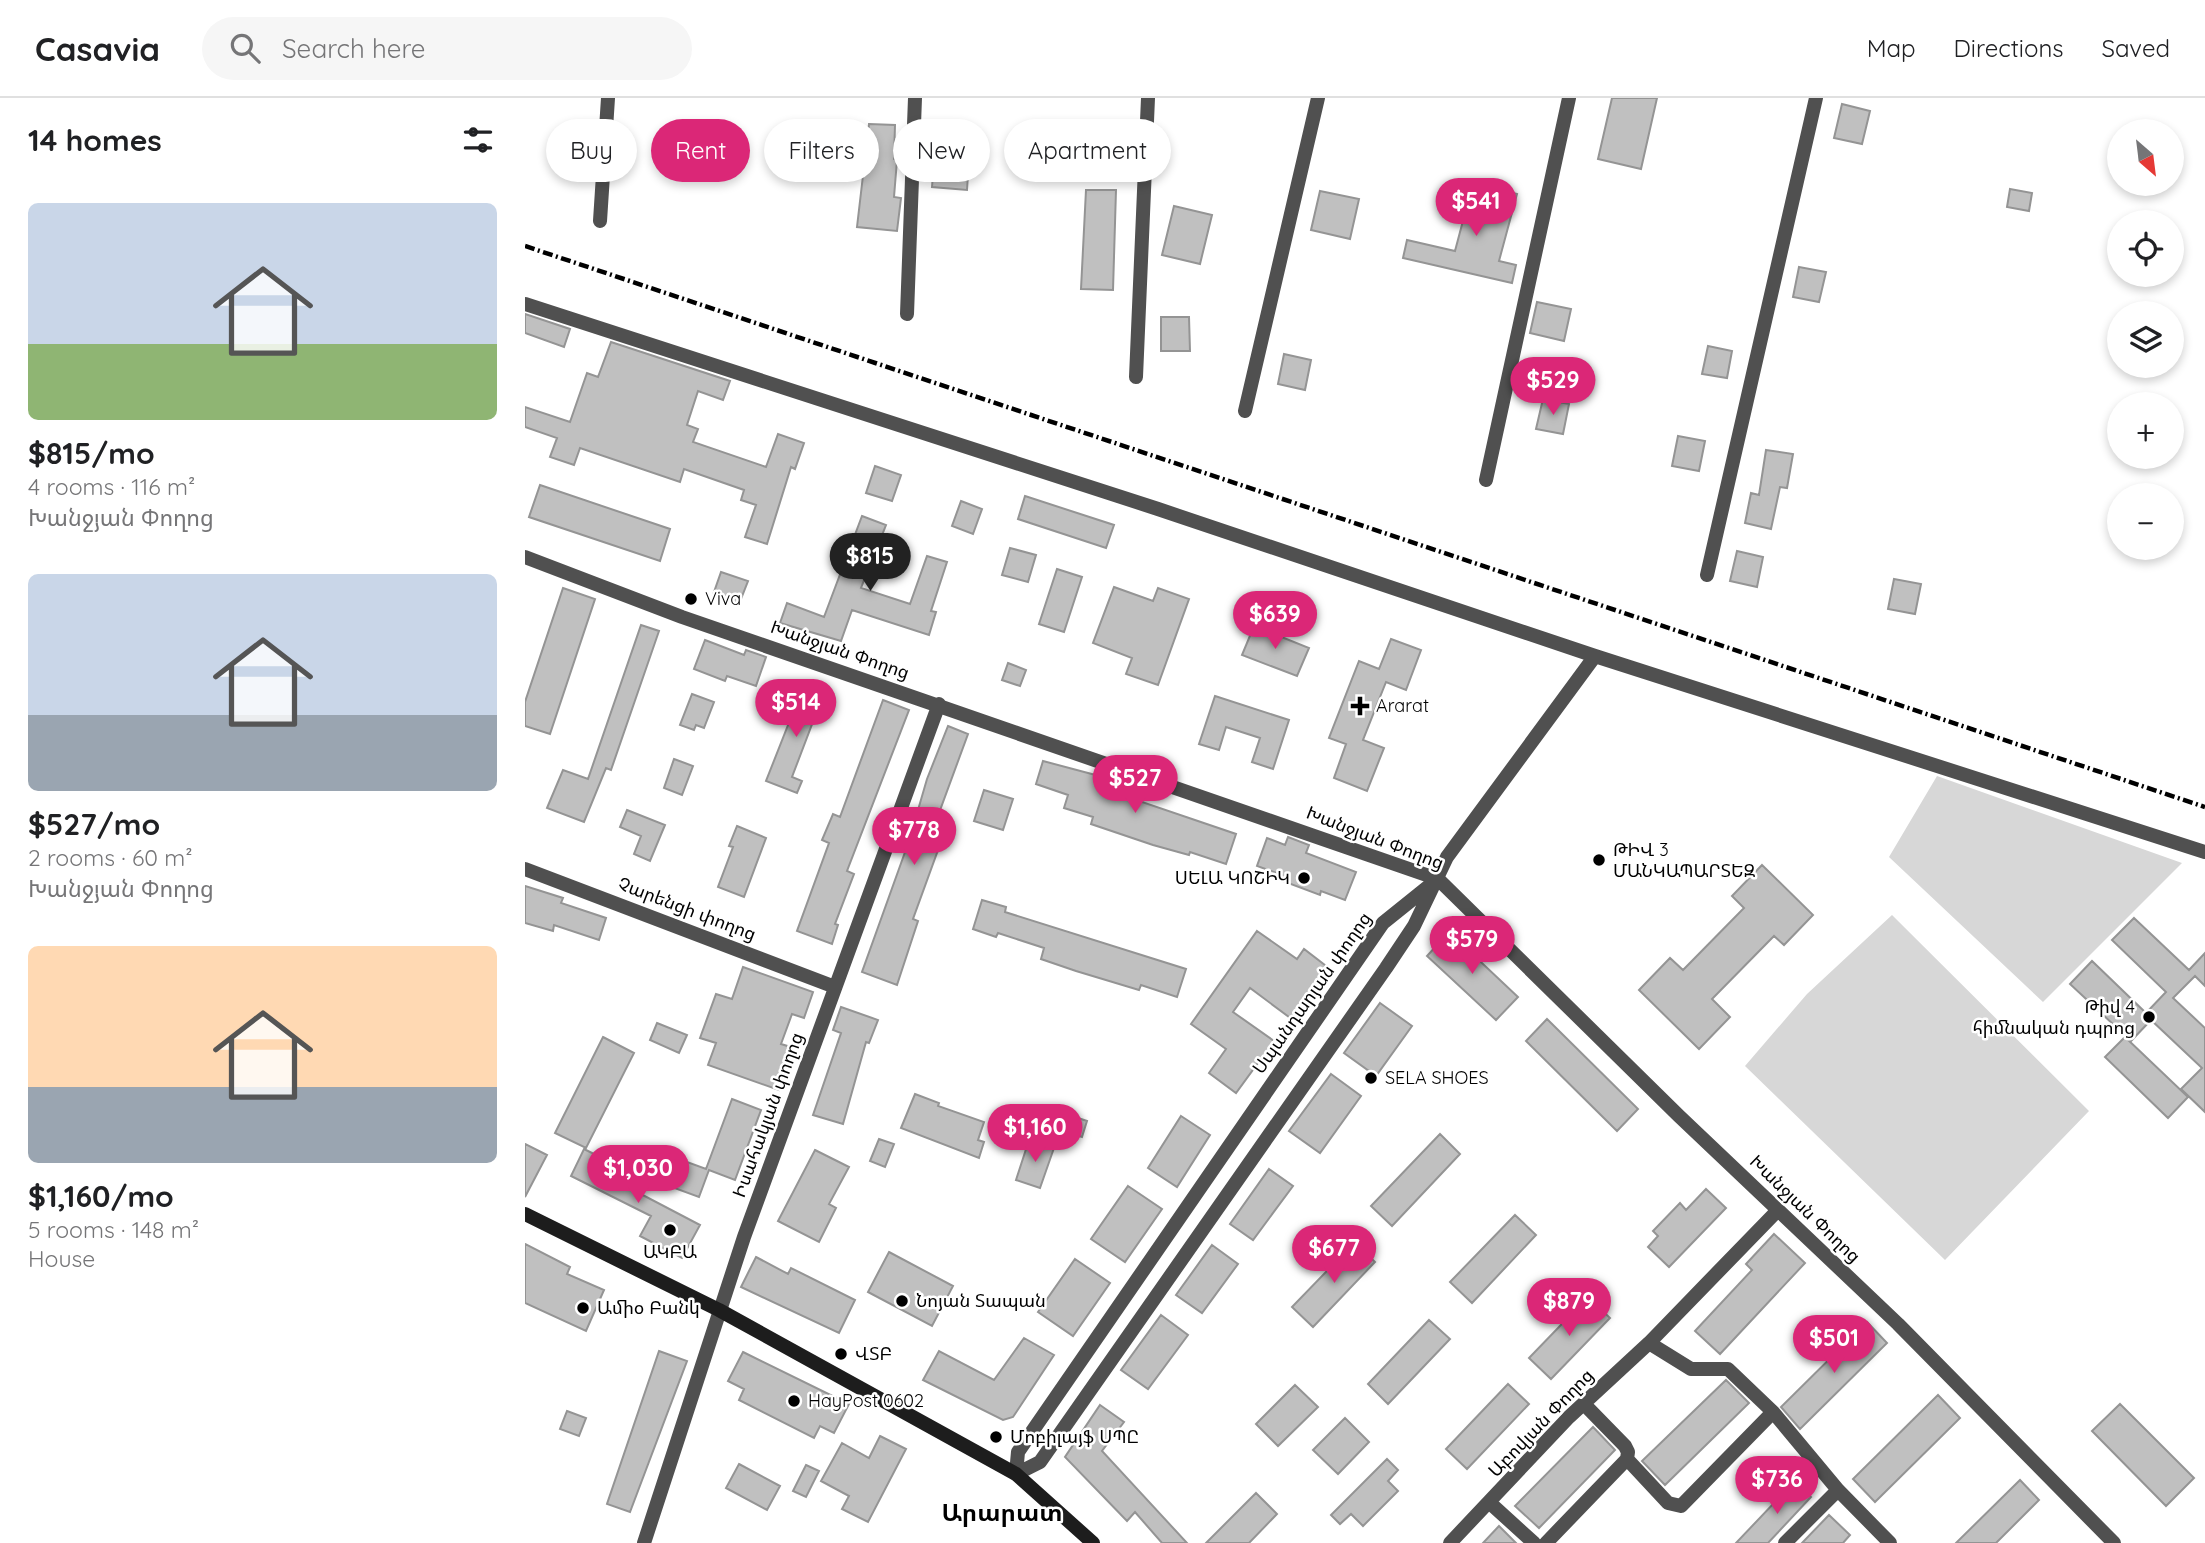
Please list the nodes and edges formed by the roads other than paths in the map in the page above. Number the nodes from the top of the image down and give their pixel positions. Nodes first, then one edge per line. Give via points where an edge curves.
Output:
1 (608, 98) edge
2 (915, 98) edge
3 (1148, 98) edge
4 (1318, 98) edge
5 (1569, 98) edge
6 (1816, 98) edge
7 (600, 221) dead end
8 (525, 304) edge
9 (907, 314) dead end
10 (1136, 377) dead end
11 (1245, 411) dead end
12 (1486, 480) dead end
13 (525, 557) edge
14 (1707, 575) dead end
15 (1595, 656) junction
16 (939, 704) junction
17 (2205, 852) edge
18 (525, 869) edge
19 (1438, 879) junction
20 (835, 987) junction
21 (1778, 1210) junction
22 (525, 1214) edge
23 (719, 1310) junction
24 (1649, 1343) junction
25 (1584, 1404) junction
26 (1773, 1412) junction
27 (1627, 1460) junction
28 (1016, 1474) junction
29 (1838, 1490) junction
30 (1490, 1503) junction
31 (2106, 1540) edge
32 (644, 1543) edge
33 (1093, 1543) edge
34 (1450, 1543) edge
35 (1544, 1543) edge
36 (1785, 1543) edge
37 (1890, 1543) edge

1 - 7 street
2 - 9 street
3 - 10 street
4 - 11 street
5 - 12 street
6 - 14 street
8 - 15 street via 1132,500
13 - 16 street, Խանջյան Փողոց via 682,617
15 - 17 street
15 - 19 street via 1447,857
16 - 19 street, Խանջյան Փողոց
16 - 20 street, Իսահակյան փողոց
18 - 20 street, Չարենցի փողոց
19 - 21 street, Խանջյան Փողոց
19 - 28 street via 1386,968 1040,1462
19 - 28 street, Սպանդարյան փողոց via 1383,923 1018,1452
20 - 23 street, Իսահակյան փողոց
21 - 24 street, Աբովյան Փողոց
21 - 31 street, Խանջյան Փողոց via 1898,1324
22 - 23 main road
23 - 28 main road
23 - 32 street, Իսահակյան փողոց
24 - 25 street, Աբովյան Փողոց
24 - 26 street via 1692,1369 1728,1368
25 - 27 street via 1625,1446
25 - 30 street, Աբովյան Փողոց
26 - 27 street via 1681,1506 1668,1503
26 - 29 street
27 - 35 street
28 - 33 main road
29 - 36 street
29 - 37 street
30 - 34 street, Աբովյան Փողոց
30 - 35 street

